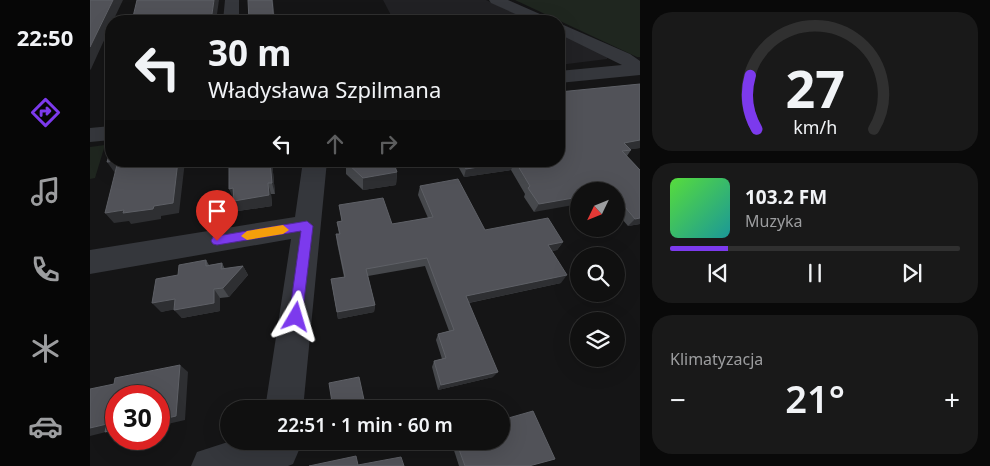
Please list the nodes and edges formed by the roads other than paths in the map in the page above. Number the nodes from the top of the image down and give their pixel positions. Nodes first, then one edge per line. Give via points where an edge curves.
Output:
1 (232, 0) edge
2 (496, 0) edge
3 (231, 15) edge
4 (530, 15) edge
5 (565, 31) edge
6 (640, 69) edge
7 (565, 76) edge
8 (105, 133) edge
9 (90, 135) edge
10 (314, 167) edge
11 (307, 226) junction
12 (90, 262) edge
13 (285, 400) edge
14 (278, 452) edge
15 (211, 466) edge

1 - 3 street
2 - 4 street
5 - 6 street via 624,58
6 - 7 street
8 - 9 street
10 - 11 street
11 - 12 street
11 - 13 street
14 - 15 street

